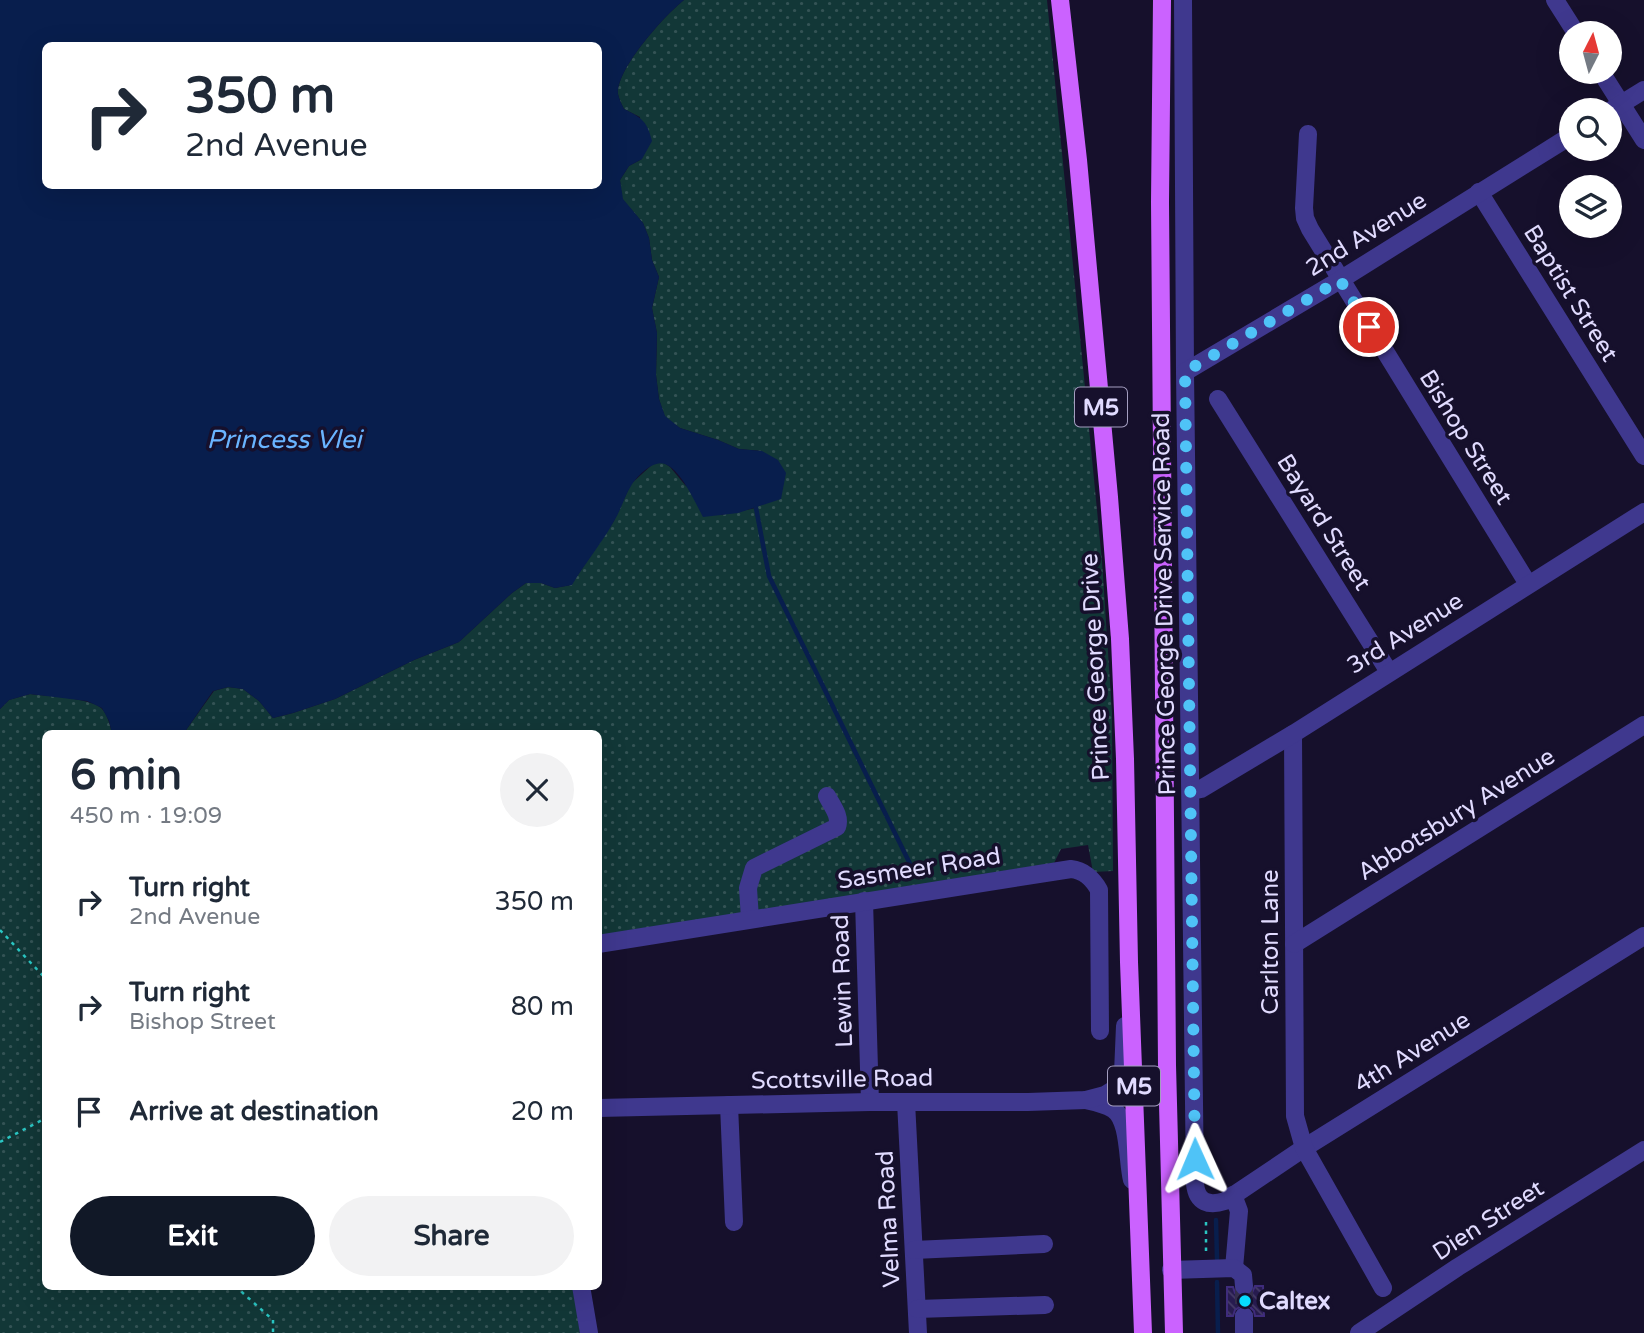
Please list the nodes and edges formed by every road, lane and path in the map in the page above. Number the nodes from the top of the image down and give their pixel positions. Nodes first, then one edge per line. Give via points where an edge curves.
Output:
1 (1060, 0) edge
2 (1162, 0) edge
3 (1183, 0) edge
4 (1555, 0) edge
5 (1568, 21) edge
6 (1644, 90) edge
7 (1622, 103) edge
8 (1622, 114) edge
9 (1308, 134) dead end
10 (1644, 140) edge
11 (1559, 143) edge
12 (1479, 192) junction
13 (1340, 280) junction
14 (1185, 372) junction
15 (1218, 399) dead end
16 (1644, 456) edge
17 (1644, 512) edge
18 (1528, 584) junction
19 (1389, 672) junction
20 (1644, 725) edge
21 (1293, 734) junction
22 (1191, 791) junction
23 (827, 796) dead end
24 (864, 901) junction
25 (750, 919) junction
26 (0, 930) edge
27 (1644, 936) edge
28 (602, 942) edge
29 (1294, 944) junction
30 (1129, 962) junction
31 (42, 975) edge
32 (1100, 1031) dead end
33 (1086, 1100) junction
34 (870, 1102) junction
35 (906, 1102) junction
36 (729, 1105) junction
37 (602, 1108) edge
38 (42, 1120) edge
39 (0, 1142) edge
40 (1304, 1148) junction
41 (1644, 1150) edge
42 (1233, 1195) junction
43 (1139, 1209) junction
44 (1206, 1209) junction
45 (734, 1222) dead end
46 (1044, 1244) dead end
47 (914, 1250) junction
48 (1206, 1257) dead end
49 (1234, 1268) junction
50 (1171, 1270) junction
51 (1244, 1286) tunnel mouth
52 (1383, 1288) dead end
53 (239, 1290) edge
54 (582, 1290) edge
55 (1045, 1305) dead end
56 (917, 1309) junction
57 (273, 1333) edge
58 (589, 1333) edge
59 (918, 1333) edge
60 (1143, 1333) edge
61 (1174, 1333) edge
62 (1359, 1333) edge

1 - 30 main road, Prince George Drive / M5 via 1116,579
2 - 50 main road, M5
3 - 14 street, Prince George Drive Service Road
4 - 5 street
6 - 7 street
8 - 10 street
9 - 13 street, Bishop Street via 1305,218
11 - 12 street, 2nd Avenue
12 - 13 street, 2nd Avenue
12 - 16 street, Baptist Street
13 - 14 street, 2nd Avenue
13 - 18 street, Bishop Street
14 - 22 street, Prince George Drive Service Road
15 - 19 street, Bayard Street
17 - 18 street, 3rd Avenue
18 - 19 street, 3rd Avenue
19 - 21 street, 3rd Avenue
20 - 29 street, Abbotsbury Avenue
21 - 22 street, 3rd Avenue
21 - 29 street, Carlton Lane
22 - 44 street, Prince George Drive Service Road via 1195,1184
23 - 25 street via 838,825 754,868 748,888
24 - 25 street, Sasmeer Road
24 - 32 street, Sasmeer Road via 1071,869 1083,872 1096,884 1100,897
24 - 34 street, Lewin Road
25 - 28 street, Sasmeer Road
26 - 31 path
27 - 40 street, 4th Avenue
29 - 40 street, Carlton Lane via 1295,1116
30 - 33 street, Scottsville Road via 1121,1081 1112,1092
30 - 43 main road, Prince George Drive / M5
33 - 35 street, Scottsville Road
33 - 43 street, Scottsville Road via 1114,1110 1123,1121
34 - 35 street, Scottsville Road
34 - 36 street, Scottsville Road
35 - 47 street, Velma Road
36 - 37 street, Scottsville Road
36 - 45 street
38 - 39 path
40 - 42 street, 4th Avenue
40 - 52 street, Carlton Lane
41 - 62 street, Dien Street
42 - 44 street, 4th Avenue
42 - 49 street via 1239,1211
43 - 60 main road, Prince George Drive / M5
44 - 48 path
46 - 47 street
47 - 56 street, Velma Road
49 - 50 street
49 - 51 street via 1243,1275
50 - 61 main road, M5
53 - 57 path via 273,1320
54 - 58 street
55 - 56 street
56 - 59 street, Velma Road

